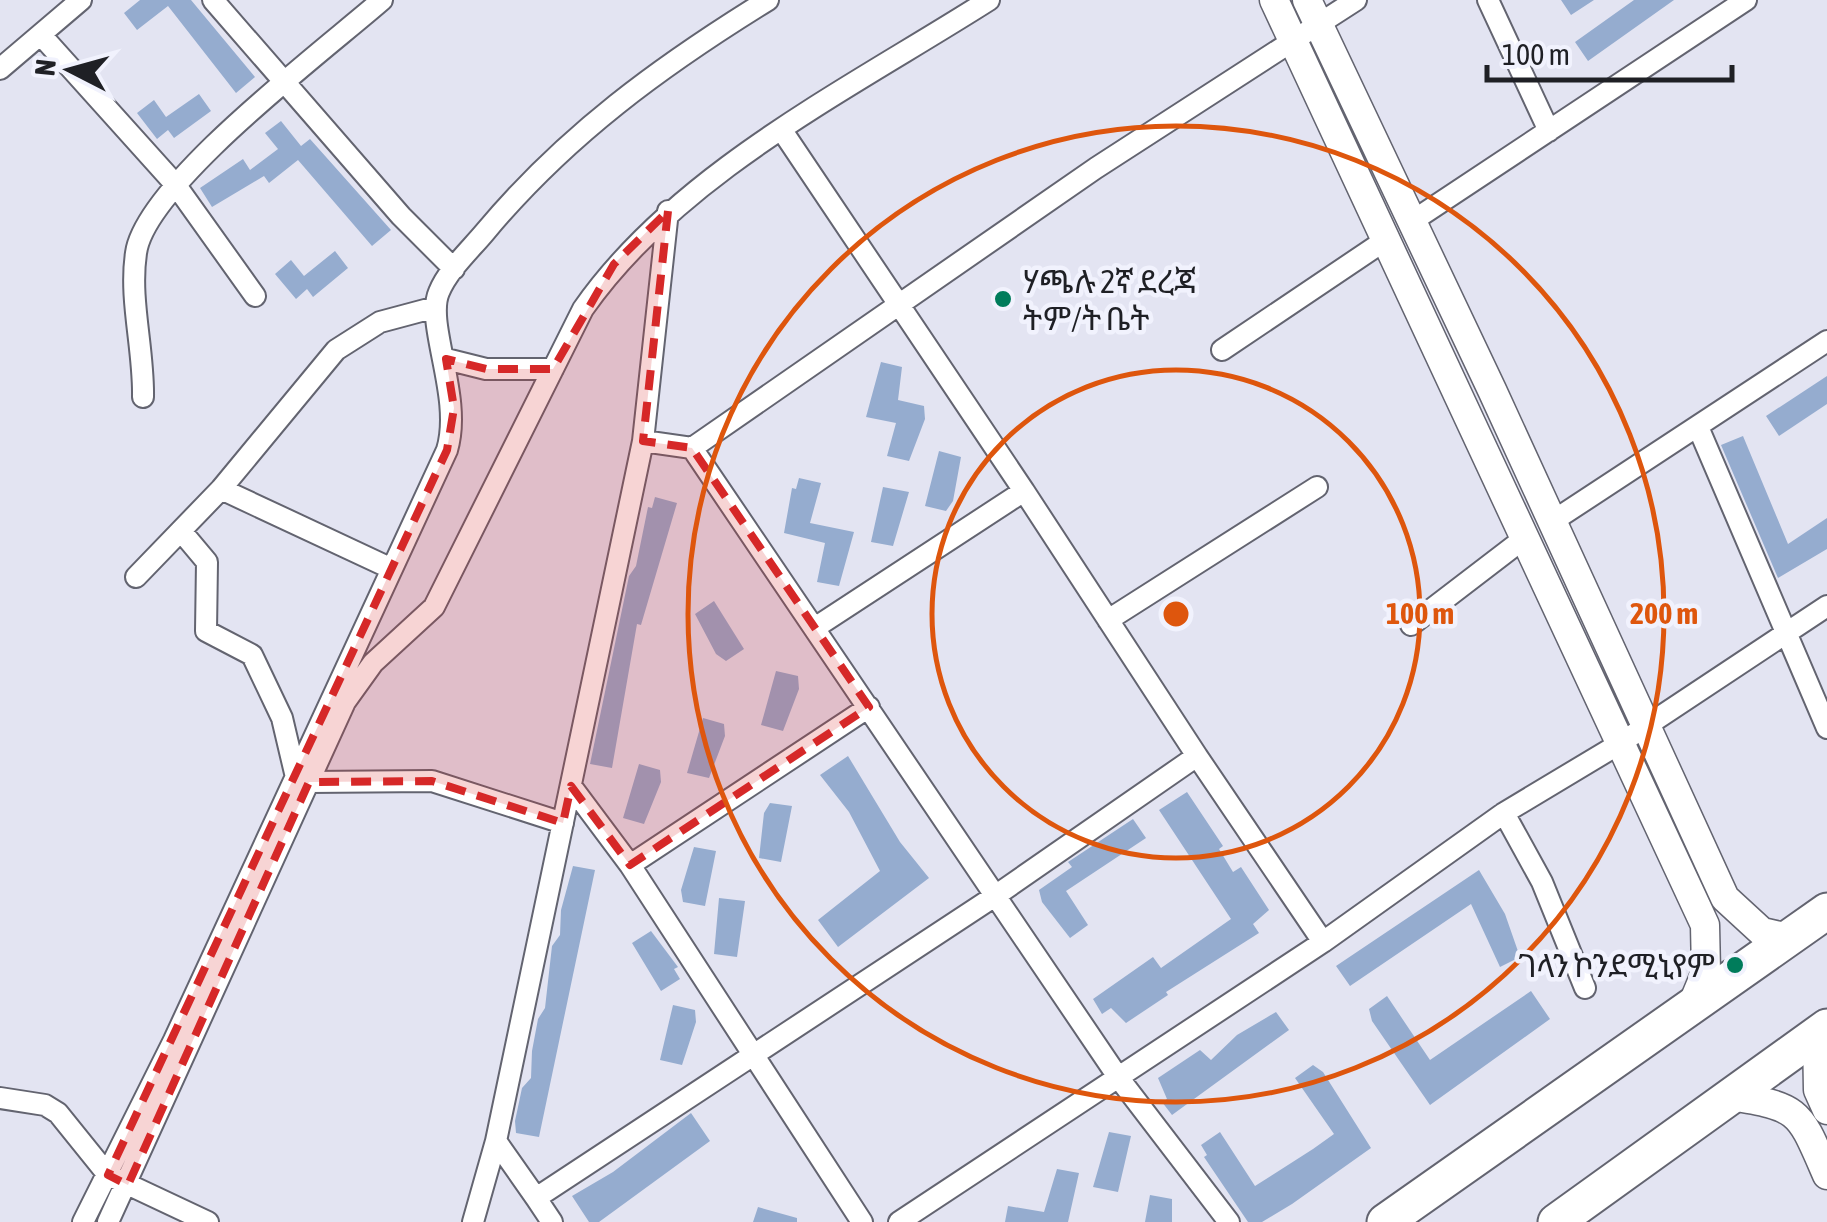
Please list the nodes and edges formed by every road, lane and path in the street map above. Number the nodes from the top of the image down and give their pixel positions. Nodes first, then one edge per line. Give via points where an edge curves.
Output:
1 (82, 0) edge
2 (213, 0) edge
3 (382, 0) edge
4 (726, 0) edge
5 (768, 0) edge
6 (989, 0) edge
7 (1274, 0) edge
8 (1356, 0) edge
9 (1488, 0) edge
10 (1746, 0) edge
11 (1312, 12) edge
12 (741, 16) junction
13 (41, 35) junction
14 (1292, 41) junction
15 (0, 69) edge
16 (286, 83) junction
17 (1549, 131) junction
18 (783, 132) junction
19 (175, 184) junction
20 (668, 212) junction
21 (1412, 222) junction
22 (1386, 239) junction
23 (454, 269) junction
24 (255, 296) dead end
25 (899, 304) junction
26 (436, 307) junction
27 (1827, 341) edge
28 (1222, 350) dead end
29 (446, 359) junction
30 (553, 368) junction
31 (143, 397) dead end
32 (1698, 426) junction
33 (643, 441) junction
34 (692, 448) junction
35 (221, 488) junction
36 (1316, 488) dead end
37 (1024, 492) junction
38 (1553, 521) junction
39 (181, 531) junction
40 (1522, 540) junction
41 (390, 568) junction
42 (136, 578) dead end
43 (1827, 606) edge
44 (1108, 620) junction
45 (1411, 625) dead end
46 (816, 627) junction
47 (1784, 635) junction
48 (869, 707) junction
49 (1644, 726) junction
50 (1827, 728) edge
51 (1619, 744) junction
52 (1196, 756) junction
53 (302, 777) junction
54 (571, 786) junction
55 (1504, 813) junction
56 (564, 824) junction
57 (630, 865) junction
58 (996, 896) junction
59 (1827, 911) edge
60 (1789, 938) junction
61 (1323, 942) junction
62 (1585, 988) dead end
63 (1691, 1008) junction
64 (1822, 1031) edge
65 (754, 1052) junction
66 (1118, 1078) junction
67 (1730, 1096) junction
68 (0, 1098) edge
69 (1827, 1110) edge
70 (496, 1141) junction
71 (108, 1175) junction
72 (1827, 1175) edge
73 (128, 1185) junction
74 (536, 1198) junction
75 (83, 1222) edge
76 (108, 1222) edge
77 (208, 1222) edge
78 (473, 1222) edge
79 (552, 1222) edge
80 (862, 1222) edge
81 (900, 1222) edge
82 (1229, 1222) edge
83 (1385, 1222) edge
84 (1556, 1222) edge

1 - 13 street
2 - 16 street
3 - 16 street
4 - 12 street
5 - 12 street
6 - 18 street
7 - 14 street
8 - 11 street
9 - 17 street
10 - 17 street
11 - 14 street
11 - 21 street
12 - 23 street via 601,113 526,184
13 - 15 street
13 - 19 street
14 - 22 street
14 - 25 street
16 - 19 street
16 - 23 street
17 - 21 street
18 - 20 street
18 - 25 street
19 - 24 street
19 - 31 street via 142,228 136,253
20 - 30 street via 614,264
20 - 33 street
21 - 38 street
22 - 28 street
22 - 40 street
23 - 26 street
25 - 34 street
25 - 37 street
26 - 29 street
26 - 35 street via 380,322 336,350
27 - 32 street
29 - 30 street via 486,369
29 - 41 street via 452,433
30 - 53 street via 434,607 359,682
32 - 38 street
32 - 47 street
33 - 34 street
33 - 54 street
34 - 46 street
35 - 39 street
35 - 41 street
36 - 44 street
37 - 44 street
37 - 46 street
38 - 49 street
39 - 42 street
39 - 53 street via 207,562 206,631 252,655
40 - 45 street
40 - 51 street
41 - 53 street
43 - 47 street
44 - 52 street
46 - 48 street
47 - 49 street
47 - 50 street
48 - 57 street
48 - 58 street
49 - 51 street
49 - 60 street via 1725,898 1762,932
51 - 55 street
51 - 63 street via 1705,925 1706,972
52 - 58 street
52 - 61 street
53 - 56 street via 432,781
53 - 71 street
53 - 73 street
54 - 56 street
54 - 57 street
55 - 61 street
55 - 62 street via 1542,882
56 - 70 street
57 - 65 street
58 - 65 street
58 - 66 street
59 - 60 highway
60 - 63 highway
61 - 66 street
63 - 83 highway
64 - 67 highway
64 - 69 street via 1818,1090
65 - 74 street
65 - 80 street
66 - 81 street
66 - 82 street
67 - 72 street via 1784,1105 1805,1124
67 - 84 highway
68 - 71 street via 58,1113
70 - 74 street
70 - 78 street
71 - 73 street
71 - 75 street
73 - 76 street
73 - 77 street
74 - 79 street

